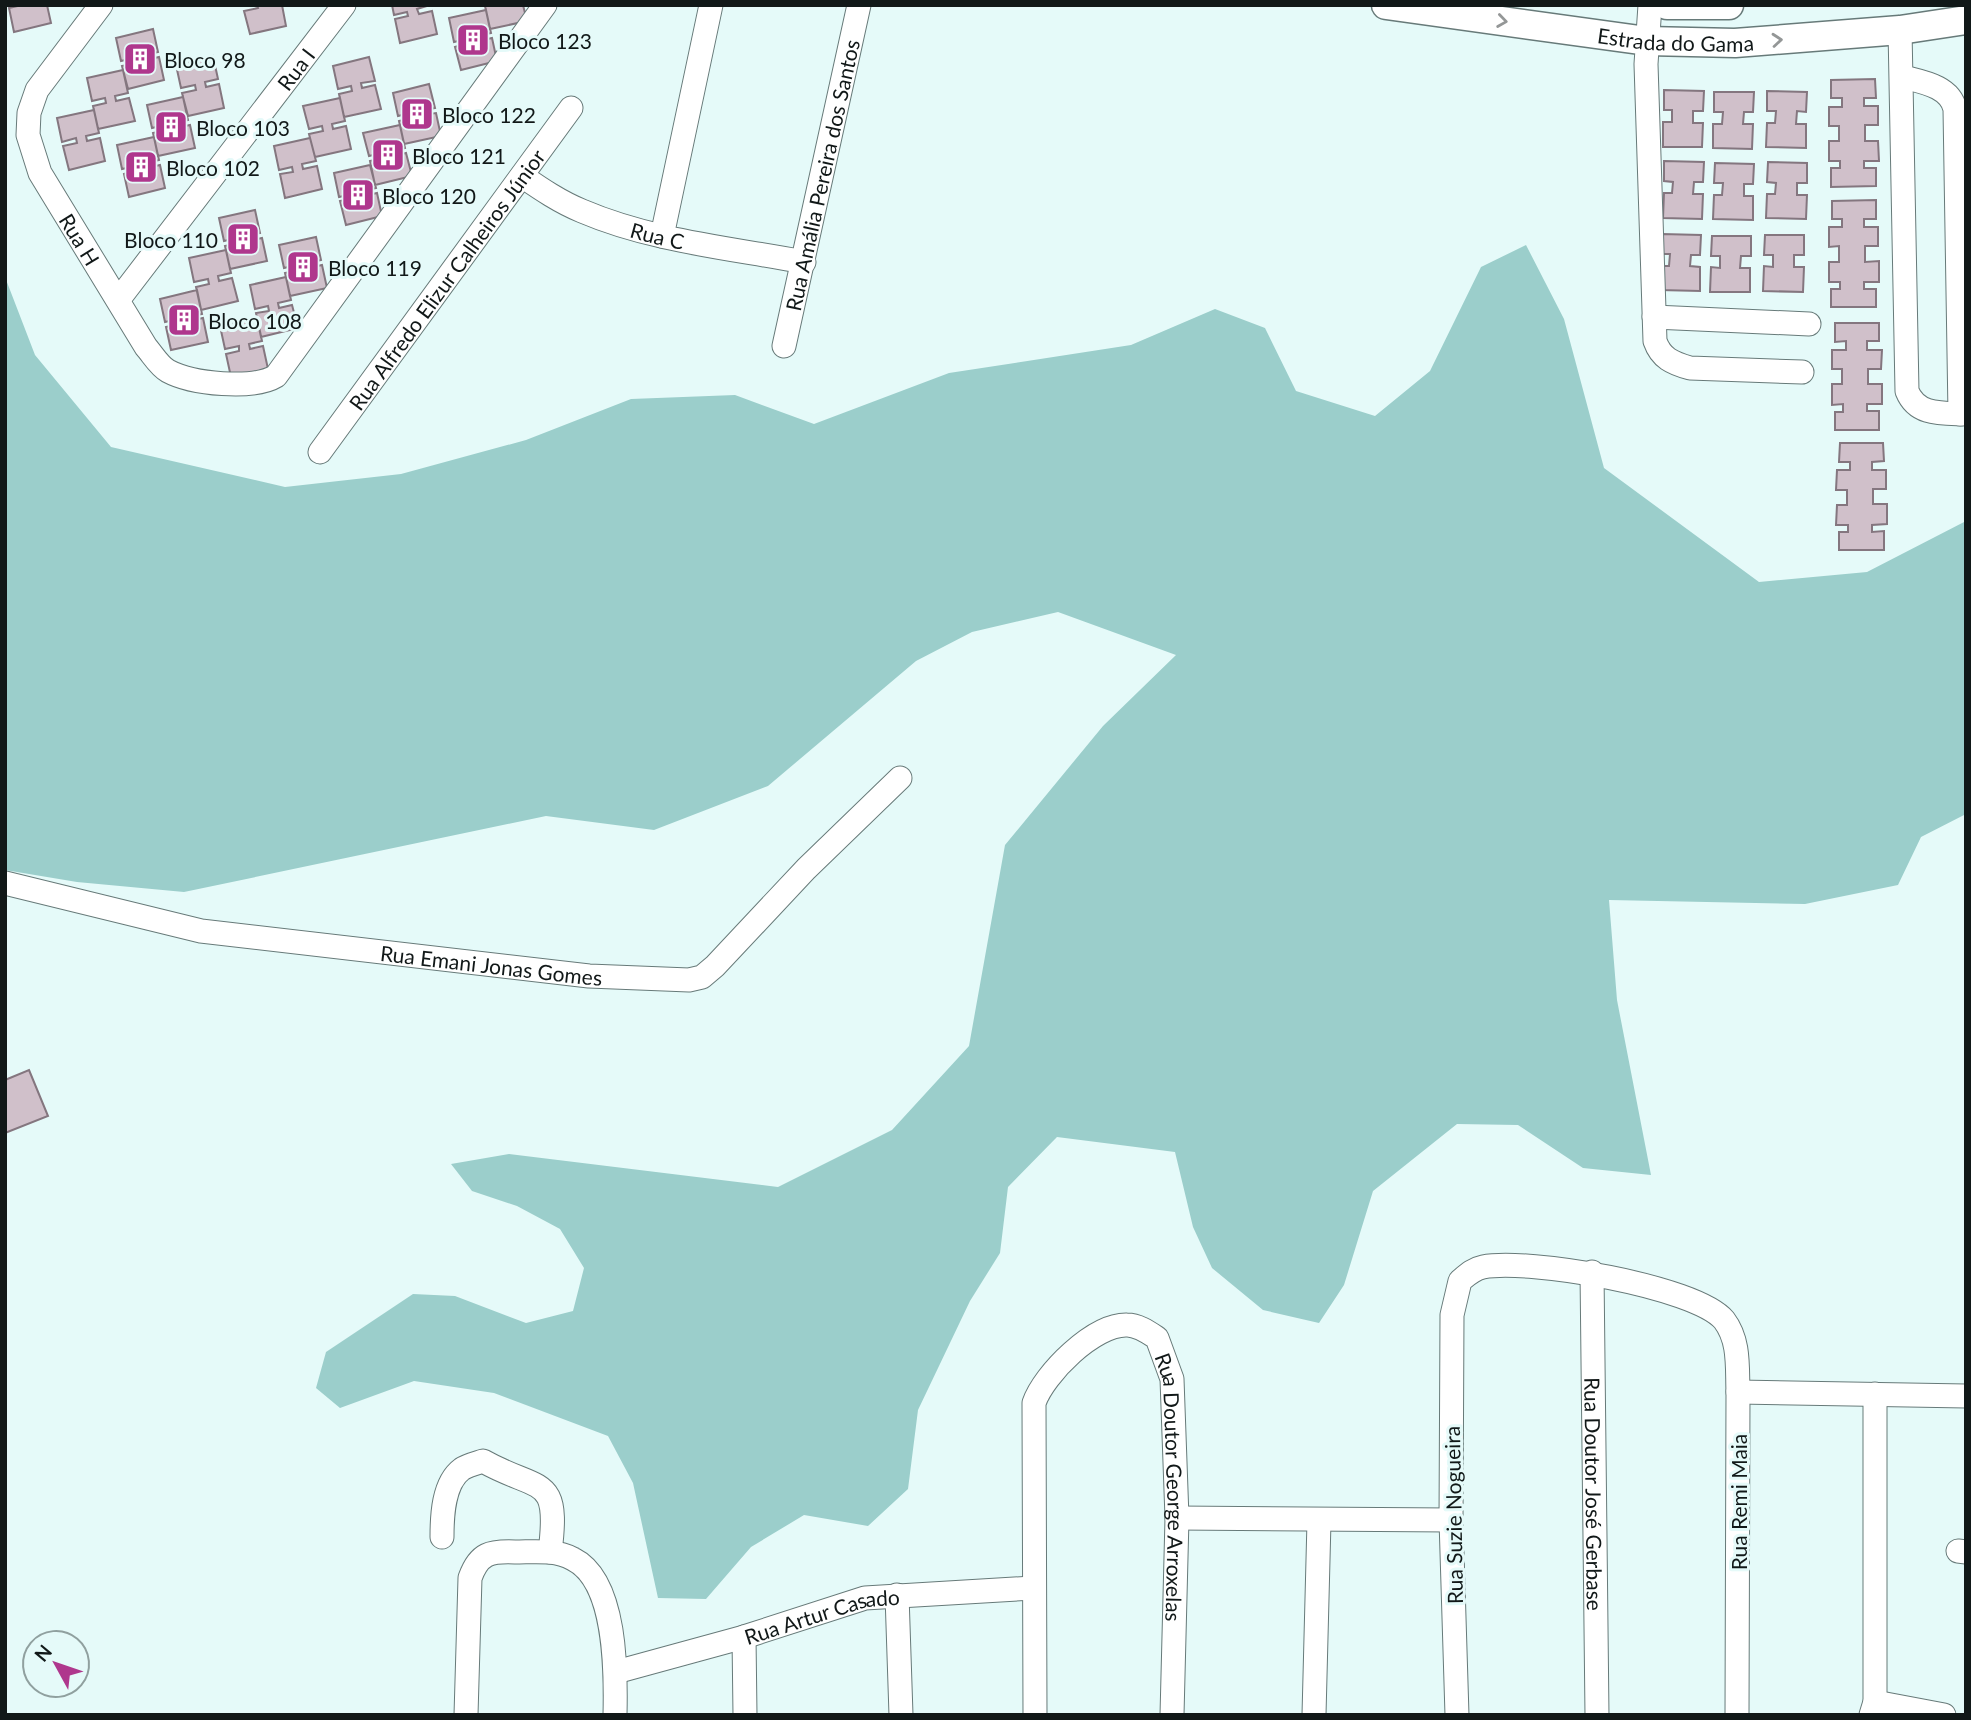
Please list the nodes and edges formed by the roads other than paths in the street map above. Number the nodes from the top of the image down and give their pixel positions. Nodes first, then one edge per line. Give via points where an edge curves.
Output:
1 (101, 5) edge
2 (344, 5) edge
3 (545, 5) edge
4 (711, 5) edge
5 (859, 5) edge
6 (1650, 5) edge
7 (1667, 5) edge
8 (1729, 5) edge
9 (1395, 10) edge
10 (1966, 20) edge
11 (1900, 36) junction
12 (1646, 53) junction
13 (1903, 77) junction
14 (571, 108) dead end
15 (522, 176) junction
16 (662, 236) junction
17 (804, 262) junction
18 (119, 299) junction
19 (1654, 317) junction
20 (1809, 324) dead end
21 (784, 346) dead end
22 (1802, 372) dead end
23 (1963, 414) edge
24 (320, 452) dead end
25 (900, 778) dead end
26 (5, 883) edge
27 (1592, 1272) junction
28 (1702, 1303) joint
29 (1738, 1392) junction
30 (1875, 1394) junction
31 (1966, 1396) edge
32 (1177, 1518) junction
33 (1451, 1520) junction
34 (1319, 1521) junction
35 (442, 1537) dead end
36 (550, 1552) junction
37 (1033, 1588) junction
38 (897, 1595) junction
39 (744, 1637) junction
40 (616, 1672) junction
41 (1873, 1709) edge
42 (466, 1715) edge
43 (615, 1715) edge
44 (745, 1715) edge
45 (901, 1715) edge
46 (1035, 1715) edge
47 (1171, 1715) edge
48 (1314, 1715) edge
49 (1457, 1715) edge
50 (1597, 1715) edge
51 (1737, 1715) edge
52 (1944, 1715) edge

1 - 18 street, Rua H via 37,90 27,135 40,173
2 - 18 street, Rua I
3 - 18 street, Rua H via 276,376 250,384 169,372 146,347
4 - 16 street
5 - 17 street, Rua Amália Pereira dos Santos
6 - 12 street
7 - 8 street, Estrada do Gama
9 -> 12 street, Estrada do Gama
10 - 11 street, Estrada do Gama
12 -> 11 street, Estrada do Gama via 1735,43
11 - 13 street
12 - 19 street, Estrada do Gama
13 - 23 street via 1939,89 1955,109
13 - 23 street via 1907,391 1911,401 1926,411
14 - 15 street, Rua Alfredo Elizur Calheiros Júnior
15 - 16 street, Rua C via 581,211
15 - 24 street, Rua Alfredo Elizur Calheiros Júnior
16 - 17 street, Rua C
17 - 21 street, Rua Amália Pereira dos Santos
19 - 20 street
19 - 22 street, Estrada do Gama via 1658,350 1674,363 1690,368
25 - 26 street, Rua Emani Jonas Gomes via 715,966 689,980 589,976 201,931
27 - 28 street, Rua Suzie Nogueira
27 - 33 street, Rua Suzie Nogueira via 1502,1264 1479,1267 1460,1281 1452,1315
27 - 50 street, Rua Doutor José Gerbase
28 - 29 street, Rua Remi Maia via 1724,1321 1734,1339
29 - 30 street
29 - 51 street, Rua Remi Maia
30 - 31 street
30 - 41 street
32 - 34 street
32 - 37 street, Rua Doutor George Arroxelas via 1172,1379 1157,1338 1128,1324 1112,1327 1053,1370 1034,1403
32 - 47 street, Rua Doutor George Arroxelas
33 - 34 street
33 - 49 street, Rua Suzie Nogueira
34 - 48 street
35 - 36 street via 442,1511 449,1488 461,1469 484,1461 545,1490 554,1507
36 - 40 street via 575,1559 601,1592
36 - 42 street via 489,1551 480,1558 470,1578
37 - 38 street, Rua Artur Casado
37 - 46 street
38 - 39 street, Rua Artur Casado via 833,1606
38 - 45 street
39 - 40 street, Rua Artur Casado
39 - 44 street
40 - 43 street
41 - 52 street

